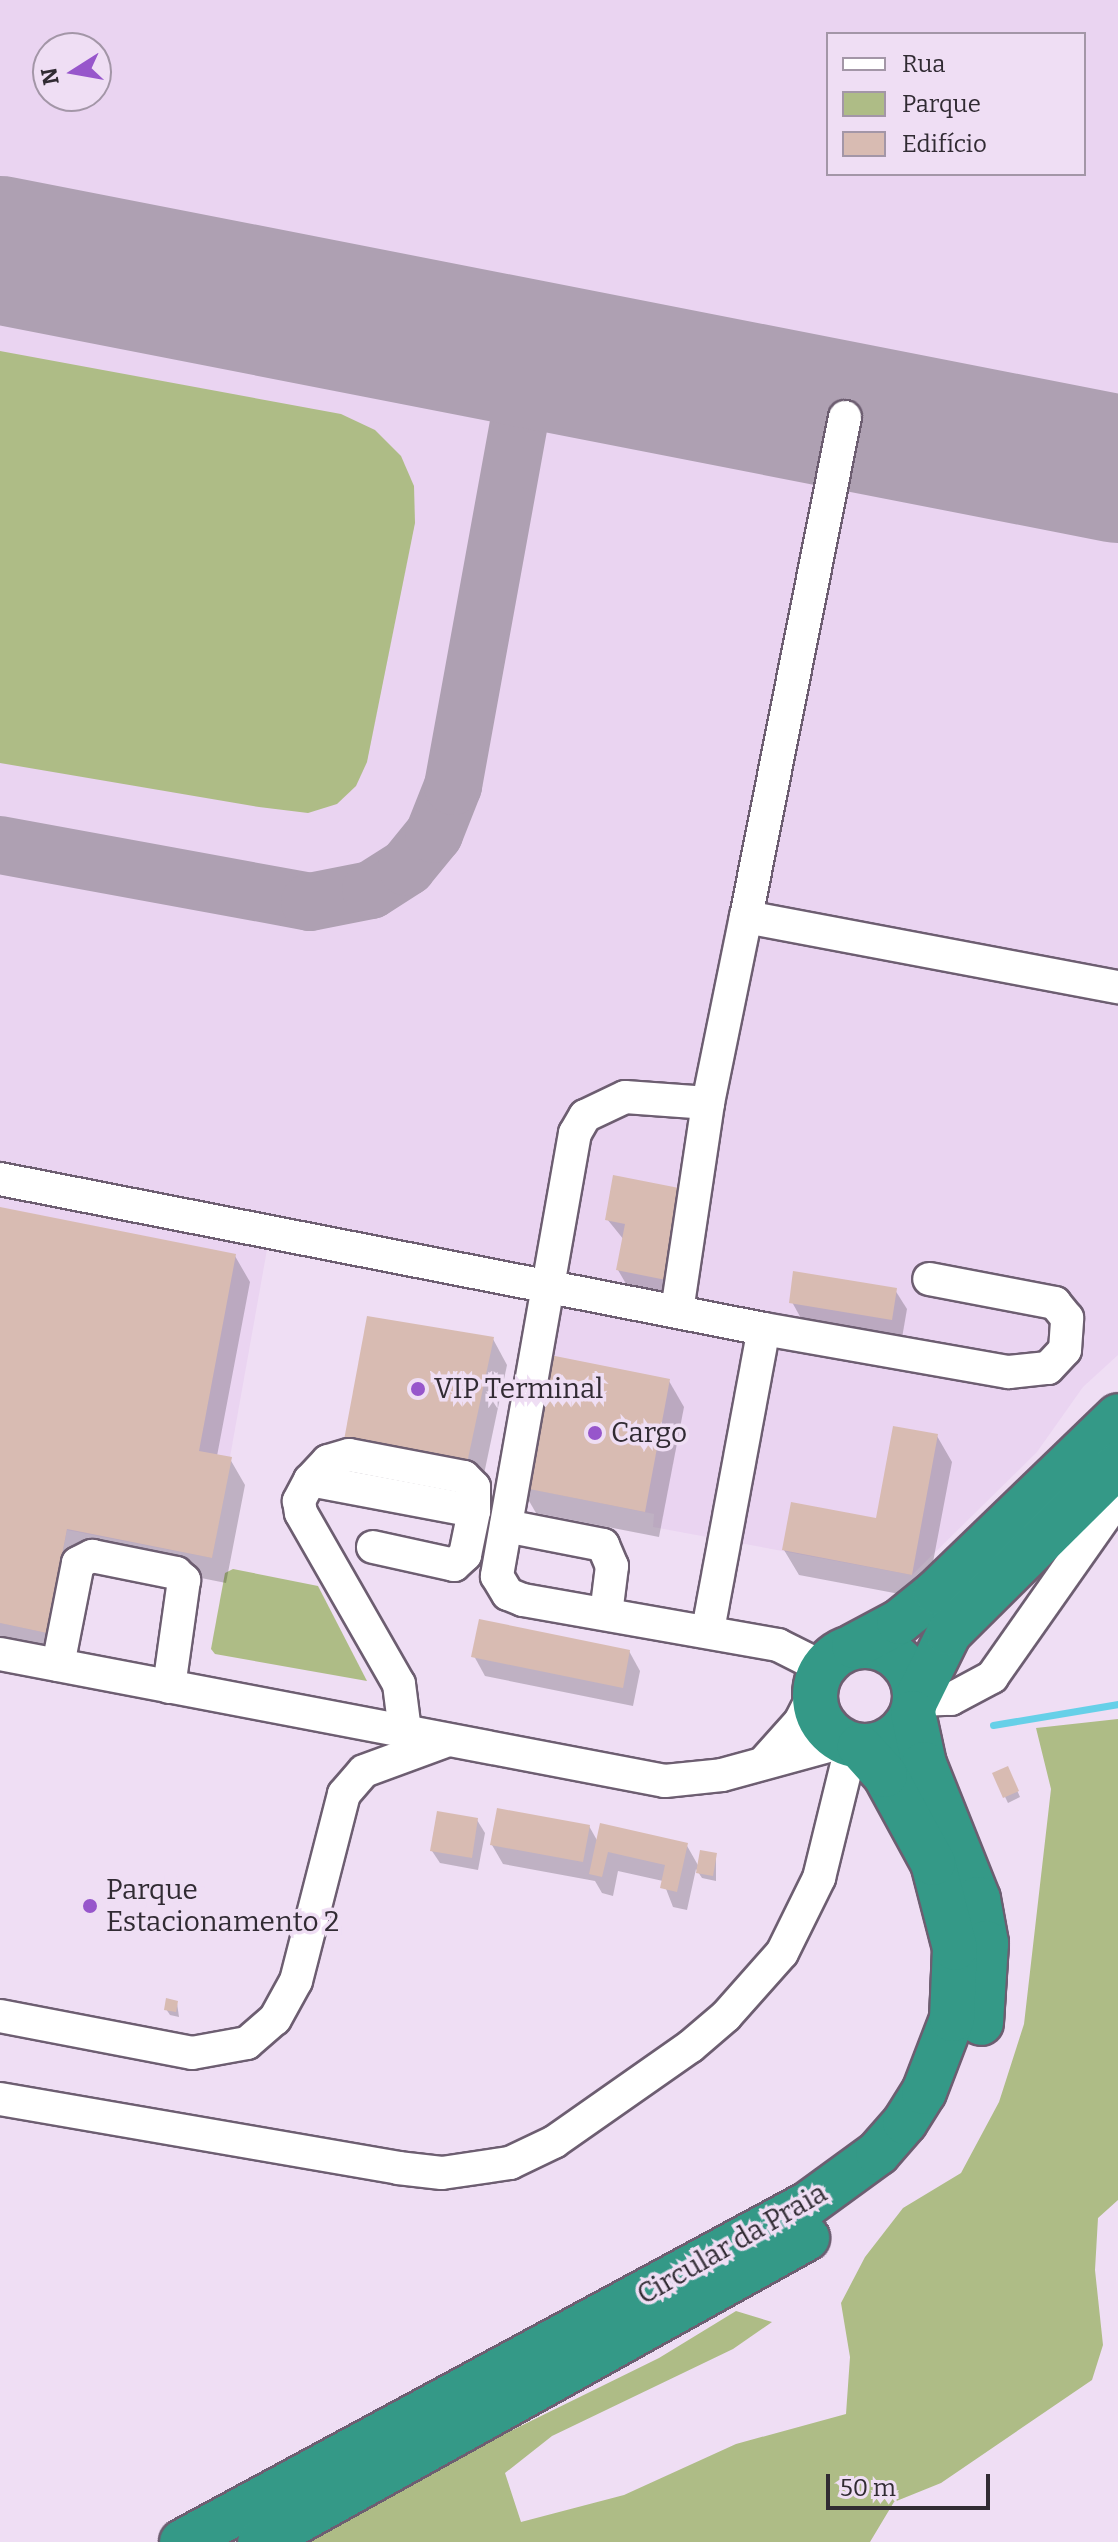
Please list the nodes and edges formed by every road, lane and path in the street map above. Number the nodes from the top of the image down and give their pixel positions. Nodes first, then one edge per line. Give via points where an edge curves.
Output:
1 (845, 417) dead end
2 (746, 917) junction
3 (1118, 987) edge
4 (708, 1103) junction
5 (0, 1179) edge
6 (929, 1279) dead end
7 (545, 1286) junction
8 (677, 1311) junction
9 (764, 1329) junction
10 (1118, 1416) edge
11 (310, 1480) junction
12 (1116, 1496) edge
13 (474, 1511) junction
14 (506, 1526) junction
15 (373, 1547) dead end
16 (606, 1614) junction
17 (708, 1630) junction
18 (0, 1654) edge
19 (58, 1665) junction
20 (831, 1669) junction
21 (169, 1687) junction
22 (914, 1707) junction
23 (331, 1718) junction
24 (405, 1731) junction
25 (454, 1740) junction
26 (851, 1744) junction
27 (763, 1762) junction
28 (364, 1771) junction
29 (0, 2016) edge
30 (0, 2099) edge
31 (182, 2542) edge
32 (260, 2542) edge

1 - 2 street
2 - 3 street
2 - 4 street
4 - 7 street via 625,1097 585,1116 575,1133
4 - 8 street
5 - 7 street
6 - 9 street via 1055,1303 1067,1318 1065,1350 1048,1368 1009,1372
7 - 8 street
7 - 14 street
8 - 9 street
9 - 17 street
10 - 20 highway via 936,1592
11 - 13 street
11 - 13 street via 328,1461 349,1455 464,1477 474,1487
11 - 24 street via 299,1501 301,1513 399,1684
12 - 22 highway via 949,1633
12 - 22 street via 992,1677 951,1699
13 - 15 street via 465,1555 454,1565
14 - 16 street via 603,1545 612,1566
14 - 16 street via 497,1576 508,1594
16 - 17 street
17 - 20 street via 778,1645
18 - 19 street
19 - 21 street
19 - 21 street via 78,1563 92,1556 176,1573 184,1580
20 - 22 highway via 894,1655 911,1674
20 - 26 highway via 821,1721
20 - 27 street via 794,1731
21 - 23 street
22 - 26 highway via 898,1735
22 - 32 highway, Circular da Praia via 924,1764 978,1899 986,1943 981,2024 951,2102 929,2136 868,2197 763,2265
23 - 24 street
23 - 28 street via 363,1745
24 - 25 street
25 - 27 street via 665,1781 697,1781
25 - 28 street via 420,1747
26 - 27 street
26 - 30 street via 819,1878 782,1953 691,2046 554,2142 510,2163 442,2173 398,2168
26 - 31 highway, Circular da Praia via 885,1775 927,1851 949,1909 955,1948 952,2019 930,2079 905,2122 878,2153 808,2204
28 - 29 street via 337,1809 296,1981 275,2019 247,2043 192,2053

